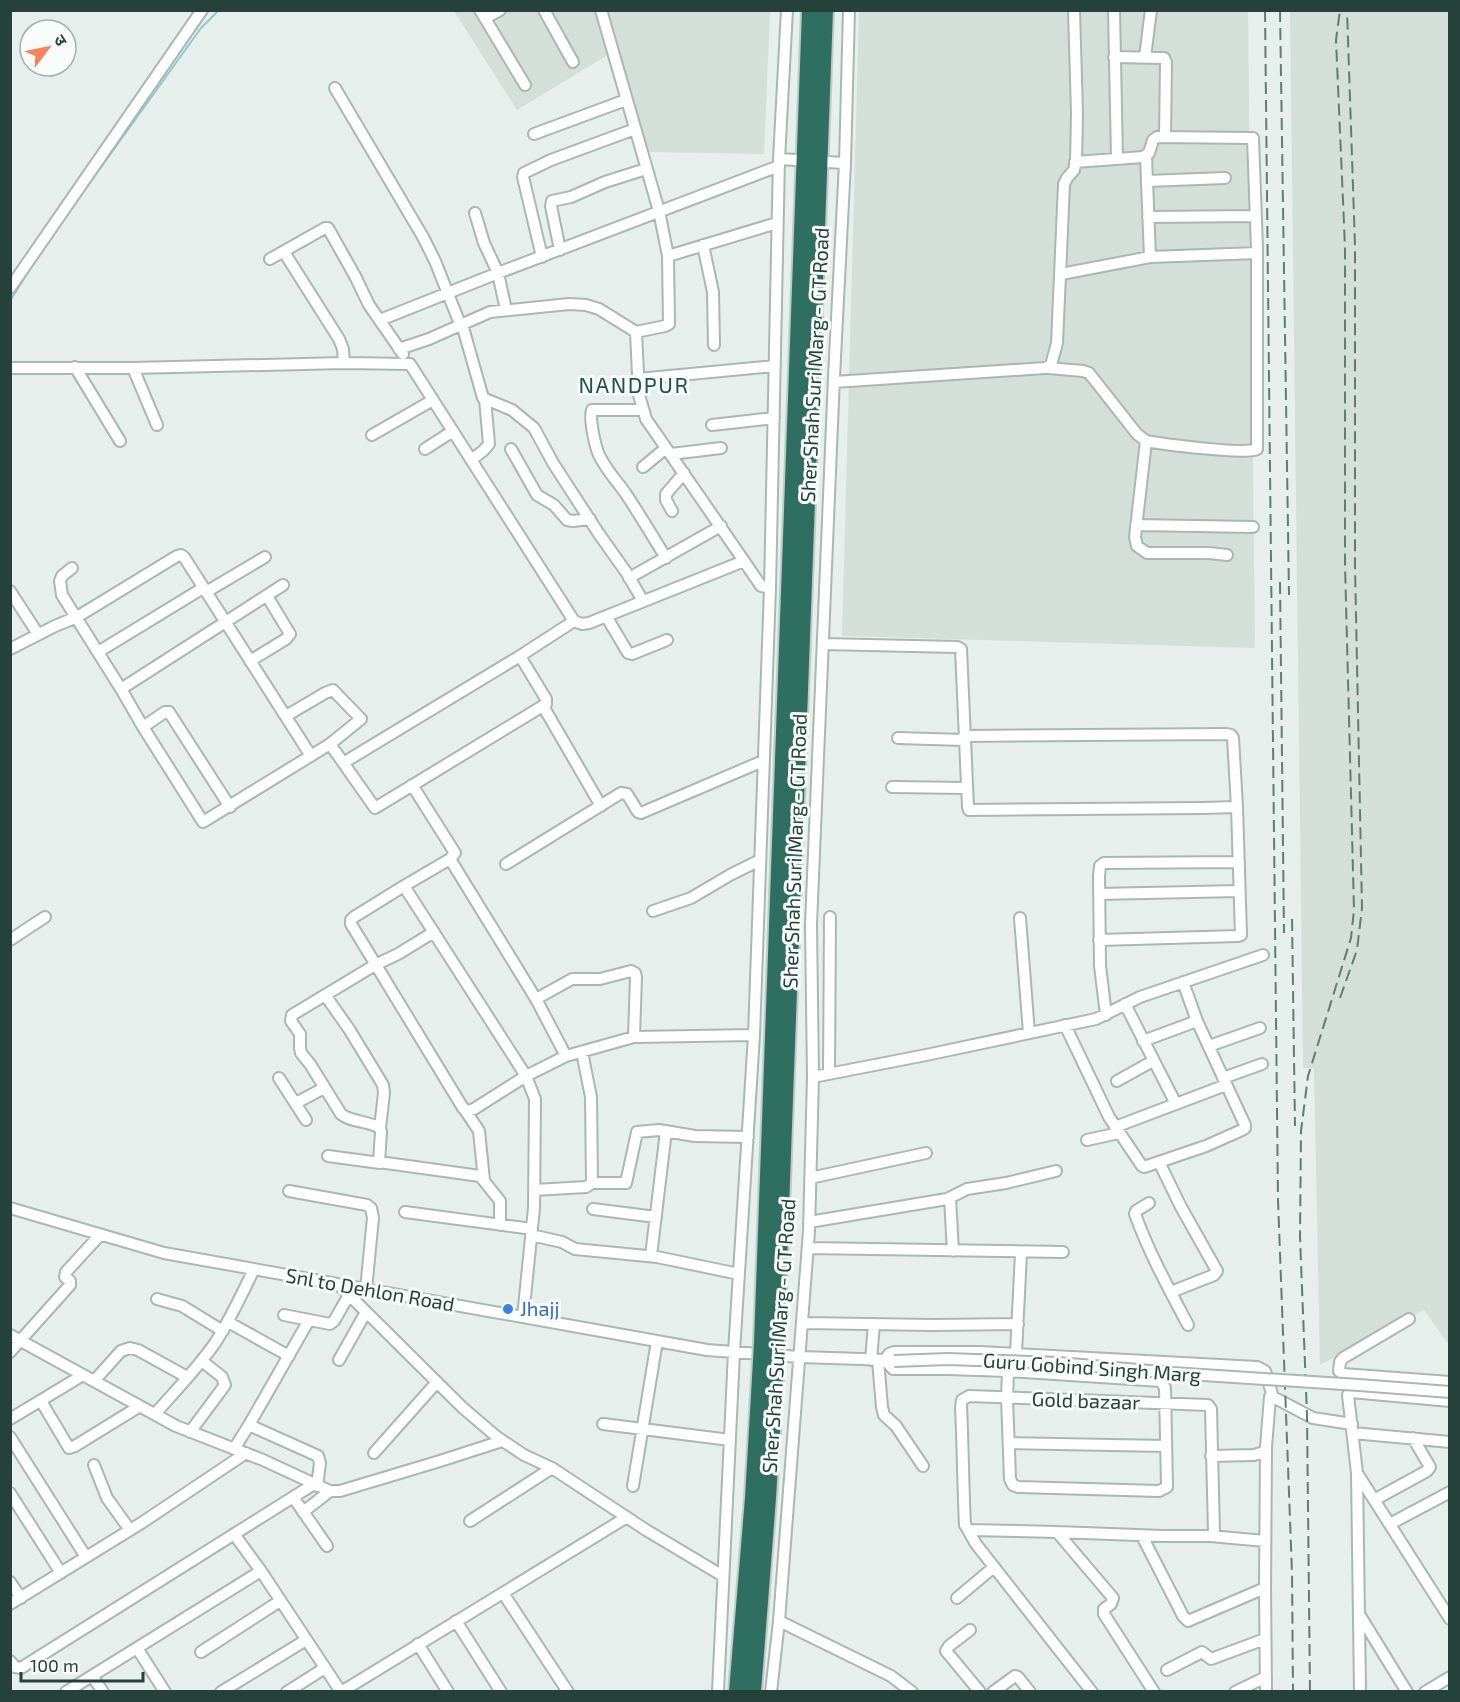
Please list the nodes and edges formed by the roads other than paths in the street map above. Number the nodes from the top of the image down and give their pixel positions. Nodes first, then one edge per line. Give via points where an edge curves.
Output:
1 (201, 10) edge
2 (500, 10) edge
3 (544, 10) edge
4 (600, 10) edge
5 (787, 10) edge
6 (810, 10) edge
7 (825, 10) edge
8 (849, 10) edge
9 (1074, 10) edge
10 (1113, 10) edge
11 (1152, 10) edge
12 (483, 14) edge
13 (1114, 57) junction
14 (1145, 57) junction
15 (573, 62) dead end
16 (525, 84) dead end
17 (335, 88) dead end
18 (626, 100) junction
19 (635, 129) junction
20 (534, 134) dead end
21 (1165, 136) junction
22 (1146, 156) junction
23 (1117, 159) junction
24 (796, 160) dead end
25 (779, 162) junction
26 (826, 162) dead end
27 (1076, 162) junction
28 (845, 163) junction
29 (646, 169) junction
30 (1225, 178) dead end
31 (1147, 181) junction
32 (659, 212) junction
33 (475, 213) dead end
34 (1256, 216) junction
35 (1148, 217) junction
36 (777, 223) junction
37 (703, 245) junction
38 (560, 250) junction
39 (284, 252) junction
40 (1257, 253) junction
41 (668, 256) junction
42 (542, 257) junction
43 (1150, 257) junction
44 (270, 259) dead end
45 (498, 273) junction
46 (1061, 274) junction
47 (10, 288) edge
48 (448, 293) junction
49 (506, 310) junction
50 (380, 320) junction
51 (461, 324) junction
52 (636, 332) junction
53 (714, 345) dead end
54 (399, 349) junction
55 (344, 363) junction
56 (410, 364) junction
57 (775, 366) junction
58 (75, 367) junction
59 (10, 368) edge
60 (133, 368) junction
61 (1048, 368) junction
62 (638, 379) junction
63 (834, 382) junction
64 (485, 399) junction
65 (433, 400) junction
66 (643, 410) junction
67 (774, 418) junction
68 (157, 425) dead end
69 (712, 425) dead end
70 (453, 431) junction
71 (372, 435) dead end
72 (120, 441) dead end
73 (1146, 441) junction
74 (721, 448) dead end
75 (425, 449) dead end
76 (512, 449) dead end
77 (669, 451) junction
78 (471, 460) junction
79 (643, 467) dead end
80 (684, 473) junction
81 (672, 511) dead end
82 (590, 519) junction
83 (1136, 525) junction
84 (721, 526) junction
85 (1252, 526) dead end
86 (1227, 555) dead end
87 (265, 557) dead end
88 (666, 558) junction
89 (744, 561) junction
90 (72, 568) dead end
91 (629, 578) junction
92 (283, 585) dead end
93 (770, 588) junction
94 (205, 590) junction
95 (10, 591) edge
96 (267, 596) junction
97 (644, 601) junction
98 (606, 616) junction
99 (77, 617) junction
100 (574, 621) junction
101 (225, 623) junction
102 (38, 634) junction
103 (667, 640) dead end
104 (823, 644) junction
105 (10, 649) edge
106 (98, 652) junction
107 (520, 656) junction
108 (250, 661) junction
109 (121, 689) junction
110 (543, 706) junction
111 (286, 716) junction
112 (143, 727) junction
113 (898, 738) dead end
114 (964, 738) junction
115 (330, 744) junction
116 (311, 756) junction
117 (764, 761) junction
118 (343, 763) junction
119 (412, 785) junction
120 (892, 787) dead end
121 (966, 788) junction
122 (601, 806) junction
123 (230, 807) junction
124 (1237, 807) junction
125 (450, 859) junction
126 (760, 860) junction
127 (1239, 862) junction
128 (506, 864) dead end
129 (404, 886) junction
130 (1239, 891) junction
131 (1099, 894) junction
132 (653, 911) dead end
133 (45, 917) dead end
134 (830, 917) dead end
135 (1020, 918) dead end
136 (434, 932) junction
137 (10, 940) edge
138 (1099, 940) junction
139 (1263, 955) dead end
140 (375, 965) junction
141 (1183, 982) junction
142 (325, 995) junction
143 (536, 999) junction
144 (1125, 1004) junction
145 (1106, 1015) junction
146 (1197, 1021) junction
147 (1065, 1025) junction
148 (1260, 1028) dead end
149 (1029, 1033) junction
150 (754, 1035) junction
151 (634, 1037) junction
152 (1143, 1041) junction
153 (1209, 1046) junction
154 (582, 1052) junction
155 (566, 1056) junction
156 (1153, 1061) junction
157 (1262, 1064) dead end
158 (829, 1074) junction
159 (526, 1076) junction
160 (279, 1077) dead end
161 (813, 1077) junction
162 (1117, 1082) dead end
163 (1225, 1082) junction
164 (324, 1088) junction
165 (296, 1104) junction
166 (1176, 1104) junction
167 (465, 1110) junction
168 (306, 1120) dead end
169 (380, 1128) junction
170 (1117, 1130) junction
171 (666, 1131) junction
172 (748, 1137) junction
173 (1087, 1140) dead end
174 (926, 1154) dead end
175 (328, 1156) dead end
176 (1159, 1162) junction
177 (380, 1163) junction
178 (1056, 1171) dead end
179 (810, 1178) junction
180 (485, 1182) junction
181 (592, 1184) junction
182 (534, 1190) junction
183 (289, 1191) dead end
184 (950, 1198) junction
185 (1149, 1203) dead end
186 (10, 1209) edge
187 (592, 1209) dead end
188 (405, 1212) dead end
189 (656, 1217) junction
190 (809, 1222) junction
191 (500, 1225) junction
192 (531, 1232) junction
193 (99, 1235) junction
194 (808, 1248) junction
195 (953, 1251) junction
196 (1063, 1252) dead end
197 (1021, 1253) junction
198 (651, 1256) junction
199 (254, 1269) junction
200 (739, 1274) junction
201 (339, 1285) junction
202 (366, 1289) junction
203 (1171, 1292) junction
204 (349, 1295) junction
205 (157, 1299) dead end
206 (366, 1312) junction
207 (284, 1315) dead end
208 (523, 1317) junction
209 (1409, 1319) dead end
210 (309, 1320) junction
211 (802, 1323) junction
212 (874, 1324) junction
213 (1018, 1324) junction
214 (1188, 1325) dead end
215 (225, 1327) junction
216 (16, 1338) edge
217 (657, 1341) junction
218 (769, 1343) junction
219 (10, 1352) edge
220 (734, 1353) junction
221 (1016, 1353) junction
222 (289, 1356) junction
223 (800, 1357) junction
224 (202, 1360) junction
225 (339, 1360) dead end
226 (882, 1360) junction
227 (1008, 1371) junction
228 (83, 1375) junction
229 (187, 1377) junction
230 (767, 1379) junction
231 (94, 1381) junction
232 (437, 1382) junction
233 (1449, 1382) edge
234 (1449, 1392) edge
235 (1273, 1397) junction
236 (1007, 1398) junction
237 (41, 1401) junction
238 (1449, 1401) edge
239 (1166, 1402) junction
240 (140, 1406) junction
241 (155, 1414) junction
242 (10, 1419) edge
243 (603, 1424) dead end
244 (249, 1425) junction
245 (1352, 1428) junction
246 (641, 1429) junction
247 (190, 1432) junction
248 (10, 1437) edge
249 (1413, 1438) junction
250 (730, 1440) junction
251 (502, 1441) junction
252 (1449, 1442) edge
253 (1009, 1443) junction
254 (1166, 1446) junction
255 (234, 1449) junction
256 (1266, 1449) junction
257 (374, 1453) dead end
258 (246, 1454) junction
259 (1211, 1456) junction
260 (93, 1465) dead end
261 (923, 1466) dead end
262 (552, 1468) junction
263 (1357, 1473) junction
264 (315, 1485) junction
265 (633, 1486) dead end
266 (330, 1491) junction
267 (1449, 1492) edge
268 (10, 1493) edge
269 (293, 1497) junction
270 (1374, 1500) junction
271 (303, 1512) junction
272 (627, 1517) junction
273 (470, 1521) dead end
274 (1390, 1524) junction
275 (130, 1530) junction
276 (968, 1530) junction
277 (1057, 1532) junction
278 (234, 1534) junction
279 (1142, 1536) junction
280 (1210, 1536) junction
281 (1265, 1541) junction
282 (327, 1546) dead end
283 (86, 1557) junction
284 (994, 1567) junction
285 (261, 1571) junction
286 (61, 1573) junction
287 (723, 1576) junction
288 (10, 1582) edge
289 (1265, 1588) junction
290 (503, 1593) junction
291 (21, 1598) junction
292 (957, 1598) dead end
293 (280, 1600) junction
294 (10, 1604) edge
295 (1359, 1613) junction
296 (1449, 1619) edge
297 (456, 1621) junction
298 (779, 1621) junction
299 (970, 1630) dead end
300 (1266, 1639) junction
301 (306, 1640) junction
302 (418, 1644) junction
303 (137, 1648) junction
304 (201, 1652) dead end
305 (10, 1661) edge
306 (325, 1668) junction
307 (1167, 1670) dead end
308 (92, 1676) junction
309 (1266, 1677) junction
310 (1449, 1677) edge
311 (499, 1691) edge
312 (66, 1692) edge
313 (103, 1692) edge
314 (165, 1692) edge
315 (221, 1692) edge
316 (287, 1692) edge
317 (341, 1692) edge
318 (448, 1692) edge
319 (568, 1692) edge
320 (718, 1692) edge
321 (737, 1692) edge
322 (753, 1692) edge
323 (771, 1692) edge
324 (912, 1692) edge
325 (980, 1692) edge
326 (993, 1692) edge
327 (1030, 1692) edge
328 (1092, 1692) edge
329 (1154, 1692) edge
330 (1235, 1692) edge
331 (1266, 1692) edge
332 (1360, 1692) edge
333 (1407, 1692) edge
334 (1425, 1692) edge

1 - 47 street
2 - 12 street
3 - 15 street
4 - 18 street
5 - 25 street, Sher Shah Suri Marg - GT Road
6 - 218 highway, Sher Shah Suri Marg - GT Road
7 - 218 highway, Sher Shah Suri Marg - GT Road
8 - 28 street, Sher Shah Suri Marg - GT Road
9 - 27 street
10 - 13 street
11 - 14 street
12 - 16 street
13 - 14 street
13 - 23 street
14 - 21 street via 1163,57 1166,62
17 - 48 street via 423,237
18 - 19 street
18 - 20 street
19 - 29 street
19 - 42 street via 551,159 524,173
21 - 22 street via 1154,138
21 - 34 street via 1253,138
22 - 23 street
22 - 31 street
23 - 27 street
24 - 25 street
25 - 32 street
25 - 36 street, Sher Shah Suri Marg - GT Road
26 - 28 street
27 - 46 street via 1065,184
28 - 63 street, Sher Shah Suri Marg - GT Road
29 - 32 street
29 - 38 street via 553,201
30 - 31 street
31 - 35 street
32 - 38 street
32 - 41 street
33 - 45 street
34 - 35 street
34 - 40 street
35 - 43 street
36 - 37 street
36 - 57 street, Sher Shah Suri Marg - GT Road
37 - 41 street
37 - 53 street via 713,292
38 - 42 street
39 - 44 street
39 - 50 street via 328,228
39 - 55 street via 339,339
40 - 43 street
40 - 73 street via 1257,449
41 - 52 street via 669,323
42 - 45 street
43 - 46 street
45 - 48 street
45 - 49 street
46 - 61 street via 1057,343
48 - 50 street
48 - 51 street
49 - 51 street
49 - 52 street via 569,304 591,306
50 - 54 street
51 - 54 street
51 - 64 street
52 - 62 street
54 - 56 street
55 - 56 street
55 - 60 street
56 - 65 street
57 - 62 street
57 - 67 street, Sher Shah Suri Marg - GT Road
58 - 59 street
58 - 60 street
58 - 72 street
60 - 68 street
61 - 63 street
61 - 73 street via 1089,373
62 - 66 street
63 - 104 street, Sher Shah Suri Marg - GT Road
64 - 78 street via 489,444
64 - 82 street via 512,410 534,428
65 - 70 street
65 - 71 street
66 - 77 street
66 - 88 street via 592,410 594,439 599,456
67 - 69 street
67 - 93 street, Sher Shah Suri Marg - GT Road
70 - 75 street
70 - 78 street
73 - 83 street
74 - 77 street
76 - 82 street via 537,495 567,520
77 - 79 street
77 - 80 street
78 - 100 street
80 - 81 street via 666,494
80 - 84 street
82 - 91 street
83 - 85 street
83 - 86 street via 1135,543 1147,553
84 - 88 street
84 - 89 street
87 - 94 street
88 - 91 street
89 - 93 street via 760,584
89 - 97 street
90 - 99 street via 62,576 59,585
91 - 97 street
92 - 96 street
93 - 117 street, Sher Shah Suri Marg - GT Road via 773,653
94 - 99 street via 179,555
94 - 101 street
94 - 106 street
95 - 102 street
96 - 101 street
96 - 108 street via 290,634
97 - 98 street
98 - 100 street via 589,623
98 - 103 street via 628,653
99 - 102 street
99 - 106 street
100 - 107 street
101 - 108 street
101 - 109 street
102 - 105 street
104 - 114 street via 960,648
104 - 161 street, Sher Shah Suri Marg - GT Road via 817,655 811,924
106 - 109 street
107 - 110 street via 546,699
107 - 118 street
108 - 111 street
109 - 112 street
110 - 119 street
110 - 122 street
111 - 115 street via 328,691 335,691 362,719
111 - 116 street
112 - 123 street via 169,712
112 - 123 street via 201,821
113 - 114 street
114 - 121 street
114 - 124 street via 1229,734 1234,743
115 - 116 street
115 - 118 street
116 - 123 street
117 - 122 street via 643,812 638,812 624,792
117 - 126 street, Sher Shah Suri Marg - GT Road
118 - 119 street via 375,807
119 - 125 street via 454,851
120 - 121 street
121 - 124 street via 969,810
122 - 128 street
124 - 127 street
125 - 129 street
125 - 143 street
126 - 132 street via 691,898
126 - 150 street, Sher Shah Suri Marg - GT Road
127 - 130 street
127 - 131 street via 1103,864 1099,870
129 - 136 street
129 - 140 street via 351,920
130 - 131 street
130 - 138 street via 1239,936
131 - 138 street
133 - 137 street
134 - 158 street
135 - 149 street
136 - 140 street
136 - 159 street
138 - 145 street
139 - 141 street
140 - 142 street
140 - 167 street
141 - 144 street
141 - 146 street
142 - 164 street via 291,1017 300,1034 301,1053
142 - 169 street via 383,1085
143 - 151 street via 572,979 600,979 632,971 636,978
143 - 155 street
144 - 145 street
144 - 152 street
145 - 147 street
146 - 152 street
146 - 153 street
147 - 149 street
147 - 170 street
148 - 153 street
149 - 158 street
150 - 151 street
150 - 172 street, Sher Shah Suri Marg - GT Road
151 - 154 street
152 - 156 street
153 - 163 street
154 - 155 street
154 - 181 street via 591,1097
155 - 159 street
156 - 162 street
156 - 166 street
157 - 163 street
158 - 161 street
159 - 167 street via 474,1109
159 - 182 street via 535,1099
160 - 165 street
161 - 179 street, Sher Shah Suri Marg - GT Road
163 - 166 street
163 - 176 street via 1245,1128
164 - 165 street
164 - 169 street via 344,1117
165 - 168 street
166 - 170 street
167 - 180 street via 479,1131
169 - 177 street
170 - 173 street
170 - 176 street via 1142,1166
171 - 172 street
171 - 181 street via 637,1132 626,1183
171 - 189 street
172 - 200 street, Sher Shah Suri Marg - GT Road
174 - 179 street
175 - 177 street
176 - 203 street via 1217,1271
177 - 180 street via 478,1175
178 - 184 street via 967,1189
179 - 190 street, Sher Shah Suri Marg - GT Road
180 - 191 street via 501,1203
181 - 182 street
182 - 192 street
183 - 202 street via 370,1208 373,1218
184 - 190 street
184 - 195 street
185 - 203 street via 1135,1214
186 - 193 street, Snl to Dehlon Road
187 - 189 street
188 - 191 street
189 - 198 street
190 - 194 street, Sher Shah Suri Marg - GT Road
191 - 192 street
192 - 198 street via 575,1249
192 - 208 street
193 - 199 street, Snl to Dehlon Road via 164,1253
193 - 216 street via 66,1272 70,1285
194 - 195 street
194 - 211 street, Sher Shah Suri Marg - GT Road
195 - 197 street
196 - 197 street
197 - 213 street
198 - 200 street
199 - 201 street, Snl to Dehlon Road
199 - 215 street
200 - 220 street, Sher Shah Suri Marg - GT Road
201 - 202 street, Snl to Dehlon Road
201 - 204 street
202 - 208 street, Snl to Dehlon Road
203 - 214 street
204 - 206 street
204 - 210 street via 332,1323
205 - 215 street via 182,1306
206 - 225 street
206 - 232 street
207 - 210 street
208 - 217 street, Snl to Dehlon Road
209 - 233 street via 1343,1358 1339,1371
210 - 222 street
211 - 212 street
211 - 223 street, Sher Shah Suri Marg - GT Road
212 - 213 street
212 - 226 street
213 - 221 street
215 - 222 street
215 - 224 street
216 - 219 street
216 - 228 street
217 - 220 street, Snl to Dehlon Road
217 - 246 street
218 - 230 highway, Sher Shah Suri Marg - GT Road, bridge
220 - 223 street, Guru Gobind Singh Marg
220 - 250 street, Sher Shah Suri Marg - GT Road
221 - 226 street via 894,1352
221 - 235 street via 1257,1367 1264,1371
222 - 244 street
223 - 226 street, Guru Gobind Singh Marg
223 - 298 street, Sher Shah Suri Marg - GT Road
224 - 229 street
224 - 247 street via 222,1377 225,1385
226 - 227 street via 893,1369
226 - 234 street, Guru Gobind Singh Marg, bridge via 1059,1363
226 - 261 street via 882,1411
227 - 236 street
227 - 239 street via 1158,1380 1165,1385
228 - 231 street
228 - 237 street
229 - 231 street via 130,1348 121,1351
229 - 241 street
230 - 321 highway, Sher Shah Suri Marg - GT Road
230 - 322 highway, Sher Shah Suri Marg - GT Road via 767,1510
231 - 240 street
232 - 251 street
232 - 257 street
235 - 245 street via 1313,1418
235 - 256 street via 1268,1399
236 - 239 street, Gold bazaar
236 - 253 street
236 - 276 street, Gold bazaar via 969,1396 962,1402 963,1493
237 - 240 street via 69,1448
237 - 242 street
238 - 245 street via 1351,1392 1348,1395
239 - 254 street
239 - 259 street, Gold bazaar via 1209,1406
240 - 241 street
241 - 247 street
243 - 246 street
244 - 255 street
244 - 264 street via 318,1456
245 - 249 street
245 - 263 street
246 - 250 street
246 - 265 street
247 - 255 street
248 - 283 street
249 - 252 street
249 - 270 street via 1430,1467
250 - 287 street, Sher Shah Suri Marg - GT Road
251 - 262 street
251 - 266 street
253 - 254 street
253 - 254 street via 1010,1479 1016,1486 1159,1491 1167,1485
255 - 258 street
256 - 259 street via 1254,1455
256 - 281 street
258 - 264 street
258 - 275 street
259 - 280 street via 1214,1531
260 - 275 street via 107,1497
262 - 272 street
262 - 273 street
263 - 270 street
263 - 295 street
264 - 266 street
264 - 269 street
266 - 271 street
267 - 274 street
268 - 286 street
269 - 271 street
269 - 278 street
270 - 274 street
271 - 282 street
272 - 287 street
272 - 290 street
274 - 296 street
275 - 283 street
276 - 277 street
276 - 284 street
277 - 279 street
277 - 329 street via 1113,1598 1104,1614
278 - 285 street
278 - 305 street via 21,1668
279 - 280 street
279 - 289 street via 1188,1621
280 - 281 street
281 - 289 street
283 - 286 street
284 - 292 street
284 - 328 street
285 - 293 street
285 - 303 street
286 - 291 street
287 - 320 street, Sher Shah Suri Marg - GT Road
288 - 291 street
289 - 300 street
290 - 297 street
290 - 319 street
291 - 294 street
293 - 301 street
293 - 304 street
295 - 332 street
295 - 333 street
297 - 302 street
297 - 311 street
298 - 323 street, Sher Shah Suri Marg - GT Road
298 - 324 street via 891,1676
299 - 325 street via 946,1651
300 - 307 street via 1211,1659 1202,1652
300 - 309 street
301 - 306 street
301 - 315 street
302 - 317 street
302 - 318 street
303 - 308 street
303 - 314 street
306 - 316 street
306 - 317 street
308 - 312 street
308 - 313 street
309 - 330 street
309 - 331 street
310 - 334 street
326 - 327 street via 1015,1676

